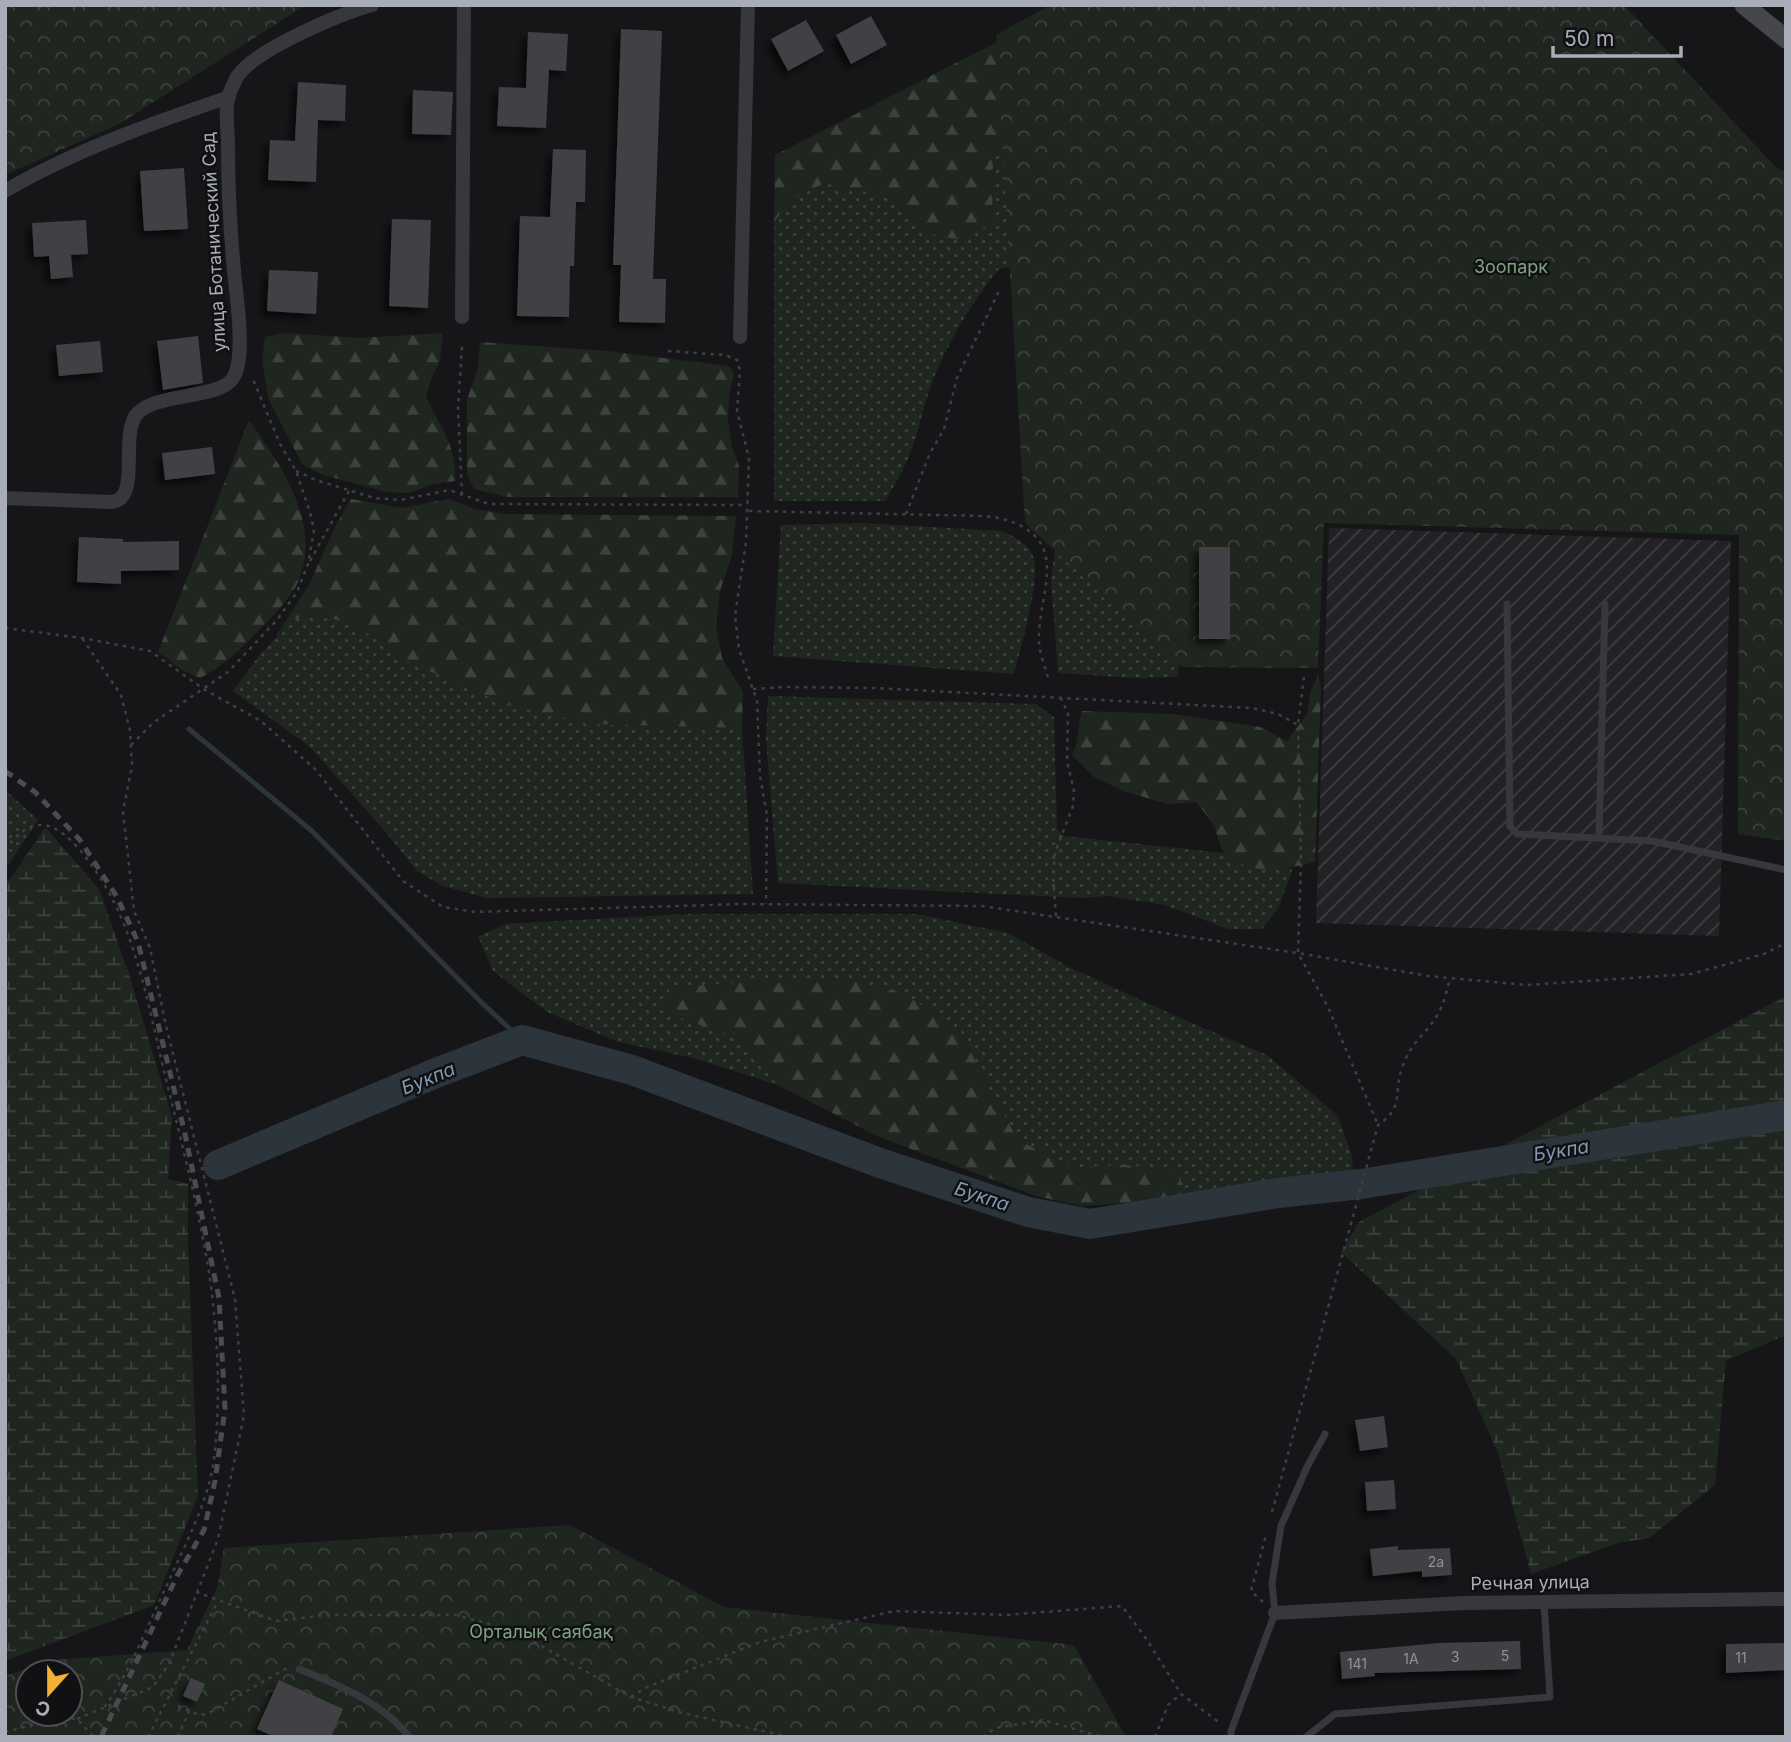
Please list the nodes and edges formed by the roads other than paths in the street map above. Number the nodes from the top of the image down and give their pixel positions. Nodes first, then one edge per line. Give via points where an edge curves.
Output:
1 (372, 5) edge
2 (464, 5) edge
3 (748, 5) edge
4 (1744, 5) edge
5 (1786, 39) edge
6 (229, 97) junction
7 (5, 191) edge
8 (462, 317) dead end
9 (740, 337) dead end
10 (5, 498) edge
11 (1507, 604) dead end
12 (1605, 604) dead end
13 (1600, 837) junction
14 (1786, 870) edge
15 (1325, 1434) dead end
16 (1786, 1599) edge
17 (1544, 1603) junction
18 (1275, 1613) junction
19 (299, 1669) road end
20 (1231, 1734) edge
21 (409, 1737) edge
22 (1306, 1737) edge

1 - 6 street, улица Ботанический Сад via 312,28 252,61 238,75
2 - 8 street
3 - 9 street
4 - 5 main road
6 - 7 street via 127,133
6 - 10 street, улица Ботанический Сад via 228,202 239,321 233,379 222,387 147,406 137,414 131,428 127,487 121,498 111,502
11 - 13 lane via 1510,826 1517,834
12 - 13 lane
13 - 14 lane via 1652,841
15 - 18 lane via 1281,1526 1272,1583
16 - 17 street, Речная улица
17 - 18 street, Речная улица
17 - 22 lane via 1550,1697 1335,1714
18 - 20 lane
19 - 21 lane via 382,1709

